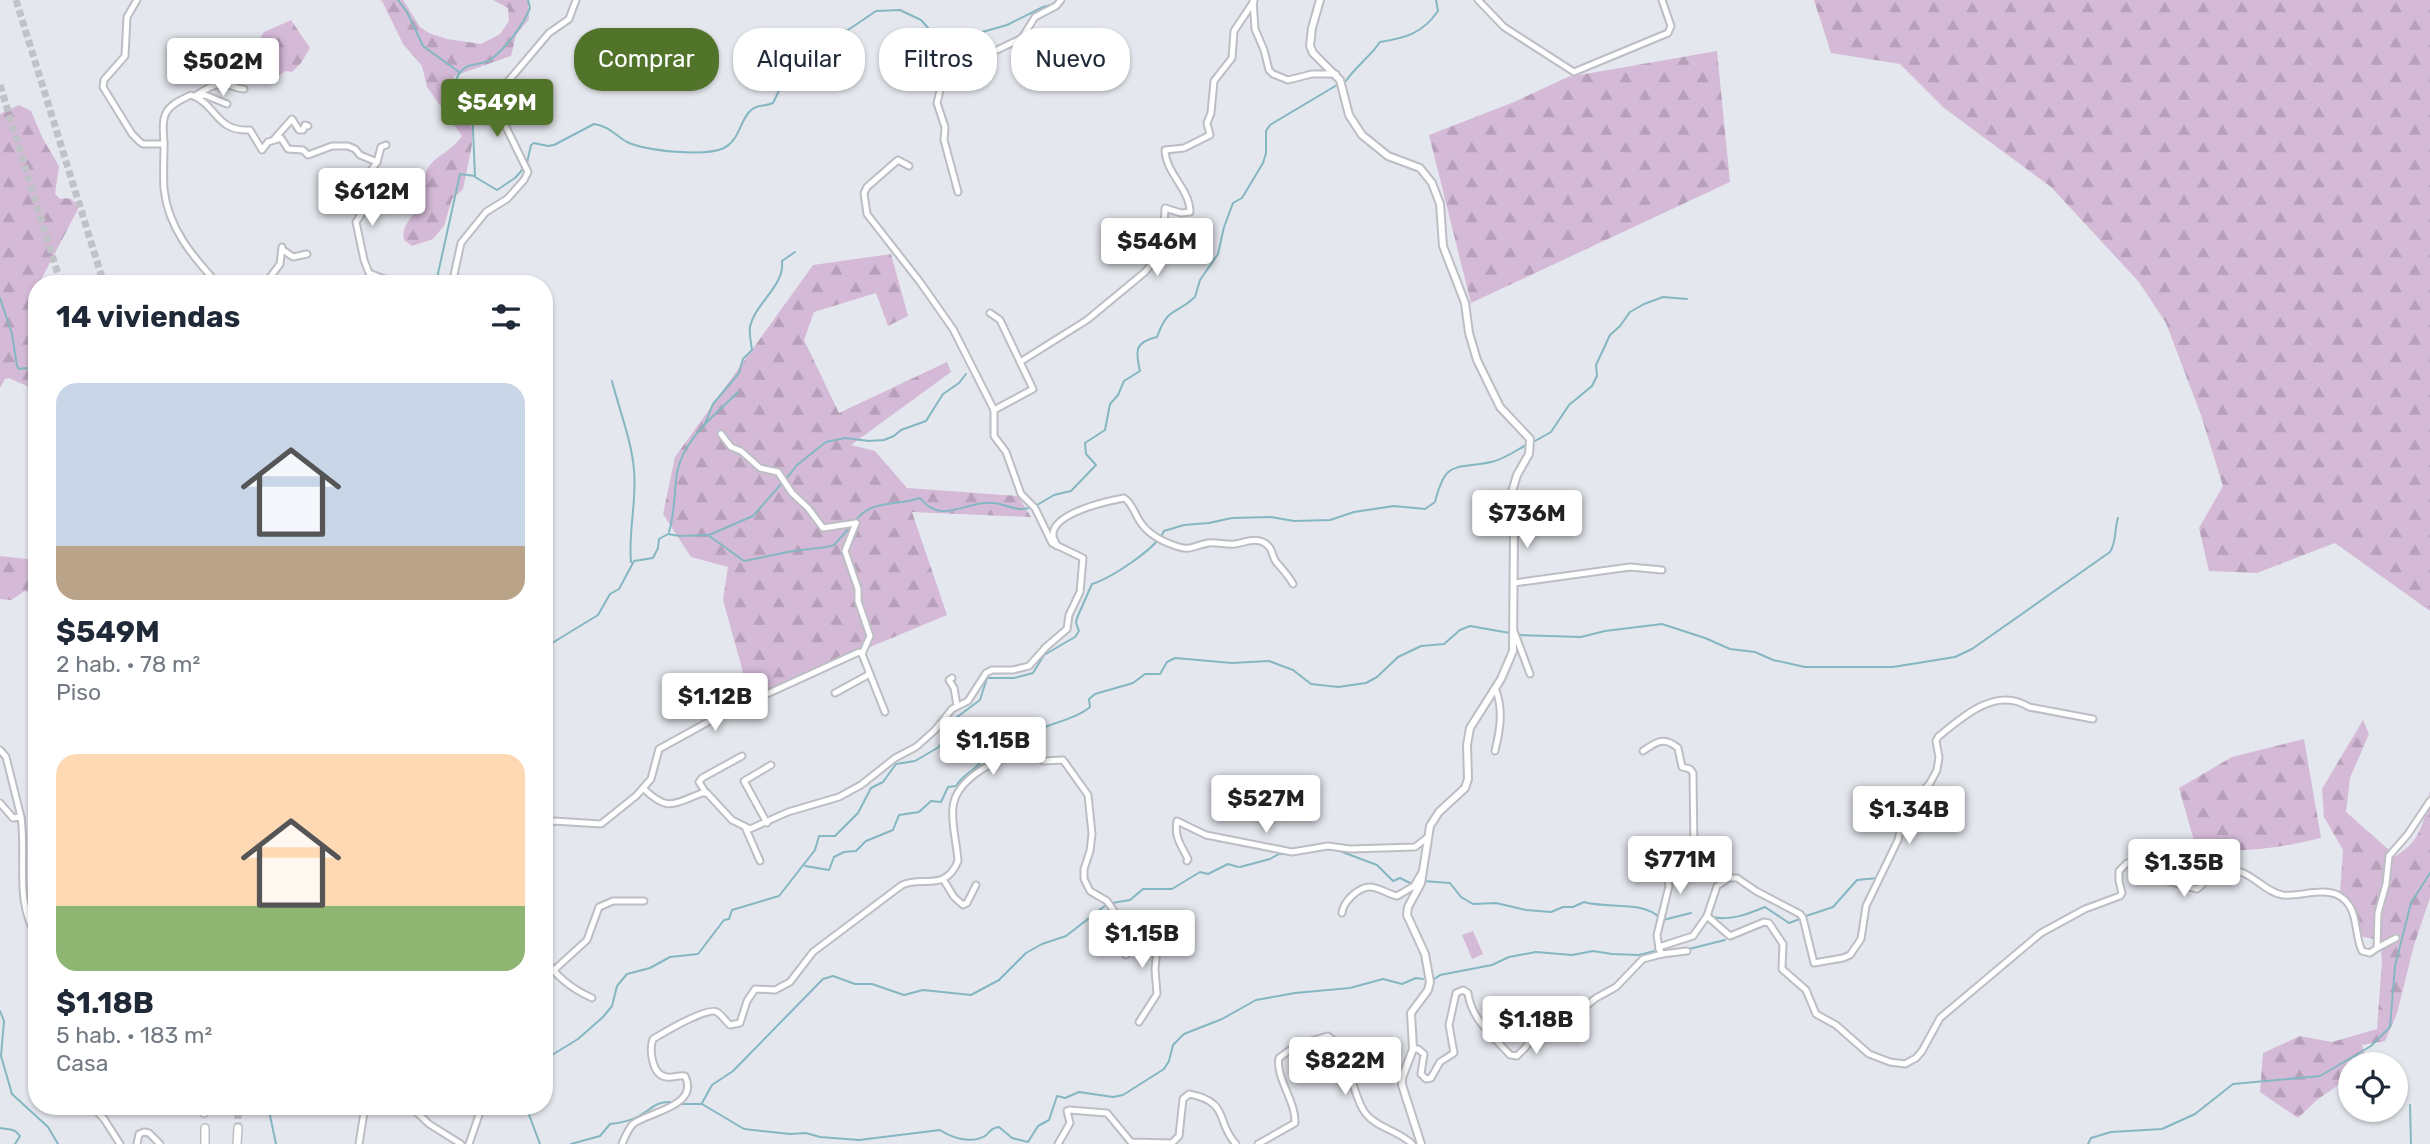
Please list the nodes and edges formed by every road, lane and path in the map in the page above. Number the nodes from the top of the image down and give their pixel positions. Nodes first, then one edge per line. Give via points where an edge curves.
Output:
1 (136, 0) edge
2 (576, 0) edge
3 (1060, 0) edge
4 (1320, 0) edge
5 (1478, 0) edge
6 (1662, 0) edge
7 (1253, 1) edge
8 (1336, 74) junction
9 (244, 89) dead end
10 (195, 96) junction
11 (227, 104) dead end
12 (308, 126) dead end
13 (273, 140) junction
14 (164, 144) junction
15 (386, 145) dead end
16 (377, 162) junction
17 (909, 166) dead end
18 (958, 192) dead end
19 (307, 254) dead end
20 (210, 275) edge
21 (272, 275) edge
22 (376, 275) edge
23 (454, 275) edge
24 (990, 313) dead end
25 (1020, 362) junction
26 (994, 410) junction
27 (721, 433) dead end
28 (1057, 546) junction
29 (1662, 570) dead end
30 (1293, 583) dead end
31 (1514, 583) junction
32 (1514, 631) junction
33 (862, 654) junction
34 (869, 672) junction
35 (1530, 674) dead end
36 (952, 678) dead end
37 (1495, 688) junction
38 (835, 693) dead end
39 (957, 706) junction
40 (885, 712) dead end
41 (2093, 719) dead end
42 (0, 750) edge
43 (1494, 751) dead end
44 (1643, 751) dead end
45 (742, 755) dead end
46 (771, 765) dead end
47 (643, 789) junction
48 (706, 793) junction
49 (2430, 801) edge
50 (0, 803) edge
51 (21, 817) junction
52 (553, 822) edge
53 (767, 823) junction
54 (746, 829) junction
55 (1428, 837) junction
56 (1667, 844) dead end
57 (1188, 861) dead end
58 (760, 862) dead end
59 (1422, 871) junction
60 (1669, 877) junction
61 (943, 879) junction
62 (976, 885) dead end
63 (644, 901) dead end
64 (28, 913) edge
65 (1342, 913) dead end
66 (1707, 916) junction
67 (1120, 927) junction
68 (2396, 939) dead end
69 (2377, 948) junction
70 (1687, 950) dead end
71 (1660, 951) junction
72 (1126, 955) dead end
73 (553, 971) joint
74 (592, 998) dead end
75 (1139, 1022) dead end
76 (1413, 1049) junction
77 (100, 1115) edge
78 (364, 1115) edge
79 (420, 1115) edge
80 (479, 1115) edge
81 (205, 1128) dead end
82 (238, 1128) tunnel mouth
83 (120, 1144) edge
84 (137, 1144) edge
85 (160, 1144) edge
86 (205, 1144) edge
87 (237, 1144) edge
88 (359, 1144) edge
89 (461, 1144) edge
90 (469, 1144) edge
91 (622, 1144) edge
92 (1058, 1144) edge
93 (1236, 1144) edge
94 (1258, 1144) edge
95 (1412, 1144) edge
96 (1421, 1144) edge

1 - 14 street via 126,20 125,57 104,79 103,87 140,142
2 - 23 street via 567,22 549,33 505,85 508,105 504,123 528,172 461,243
3 - 18 street via 1035,17 1023,38 976,61 945,69 937,103
4 - 8 main road via 1310,46 1317,59
5 - 6 street via 1504,27 1574,72 1668,33 1671,26
7 - 8 street via 1255,29 1273,74 1288,80
7 - 25 street via 1234,31 1231,58 1214,81 1207,124 1210,134 1187,147 1165,150 1166,164 1190,212 1165,208 1163,250 1145,272 1087,320
8 - 31 main road via 1358,130 1378,150 1420,168 1438,194 1443,246 1465,303 1477,360 1500,407 1531,439 1511,495
9 - 10 street via 215,85
10 - 11 street
10 - 13 street via 218,120 238,131 250,130 261,150
10 - 14 street via 167,109
12 - 13 street via 299,130 292,119
13 - 16 street via 284,139 289,149 310,155 332,146 352,147
14 - 20 street via 164,190 176,230
15 - 16 street
16 - 22 street via 358,179 362,213 356,222 363,260
17 - 26 street via 898,160 867,187 867,214 953,329
19 - 21 street via 293,257 283,248
24 - 25 street via 1000,320
25 - 26 street via 1033,390
26 - 28 street via 996,440 1006,452 1021,494 1035,508
27 - 33 street via 731,447 760,468 778,472 823,528 856,523 845,551 870,636
28 - 30 street via 1053,532 1072,512 1124,498 1149,532 1175,546 1193,549 1216,542 1262,542
28 - 39 street via 1083,559 1080,592 1066,631 1025,668 990,670 968,701
29 - 31 street via 1630,566
31 - 32 main road
32 - 35 street
32 - 37 main road via 1511,660
33 - 34 street
33 - 47 street via 745,704 720,708 708,722 659,749 653,775
34 - 38 street
34 - 40 street
36 - 39 street
37 - 43 street via 1501,724
37 - 55 main road via 1469,733 1465,788 1434,820
39 - 53 street via 916,747 862,785
41 - 66 street via 2028,707 2011,699 1981,704 1938,737 1934,776 1904,812 1898,841 1866,906 1861,939 1850,955 1814,963 1800,914 1734,877 1717,886
42 - 51 street via 6,757
44 - 60 street via 1660,740 1667,741 1678,748 1682,767 1693,773 1695,847 1689,860
45 - 48 street via 702,778 699,782
46 - 53 street via 744,781
47 - 48 street via 669,804
47 - 52 street via 601,824
48 - 54 street
49 - 69 street via 2389,856 2378,913
50 - 51 street via 13,818
51 - 64 street
53 - 54 street
54 - 58 street
55 - 57 street via 1415,847 1328,846 1292,852 1206,835 1177,821 1178,842
55 - 59 main road
56 - 60 street
59 - 65 street via 1414,886 1397,896 1366,888 1346,902
59 - 76 main road via 1407,915 1425,954 1430,982 1411,1013
60 - 71 street via 1657,935
61 - 62 street via 963,905
61 - 67 street via 958,862 953,804 975,774 1023,750 1043,761 1060,759 1088,795 1092,834 1084,879 1090,891 1110,905
61 - 91 street via 902,885 813,952 790,982 775,990 755,989 740,1023 730,1025 712,1011 653,1039 658,1073 685,1076 685,1096 635,1123
63 - 73 street via 613,901 599,907 583,946
66 - 69 street via 1730,936 1769,923 1783,944 1783,969 1806,990 1815,1014 1836,1025 1869,1054 1898,1064 1916,1058 1940,1018 2040,933 2120,896 2119,871 2127,863 2143,865 2167,881 2197,889 2201,884 2189,876 2189,865 2198,870 2221,867 2239,871 2282,895 2334,893 2352,911 2362,951 2370,953
66 - 71 street via 1691,938 1668,943
67 - 72 street via 1129,940
67 - 75 street via 1151,940 1157,949 1157,994
68 - 69 street
70 - 71 street
71 - 76 street via 1643,959 1616,987 1549,1036 1536,1029 1517,1056 1510,1055 1476,1017 1463,990 1455,993 1449,1019 1452,1056 1426,1079 1421,1074 1424,1054
73 - 74 street
76 - 96 main road via 1402,1085
77 - 83 street
78 - 88 street
79 - 89 street
80 - 90 street
81 - 86 highway
82 - 87 highway
84 - 85 street via 144,1132
92 - 93 street via 1070,1123 1069,1110 1107,1113 1131,1142 1174,1142 1179,1136 1183,1099 1189,1094 1217,1107
94 - 95 street via 1295,1123 1279,1058 1297,1045 1328,1036 1348,1067 1367,1114

